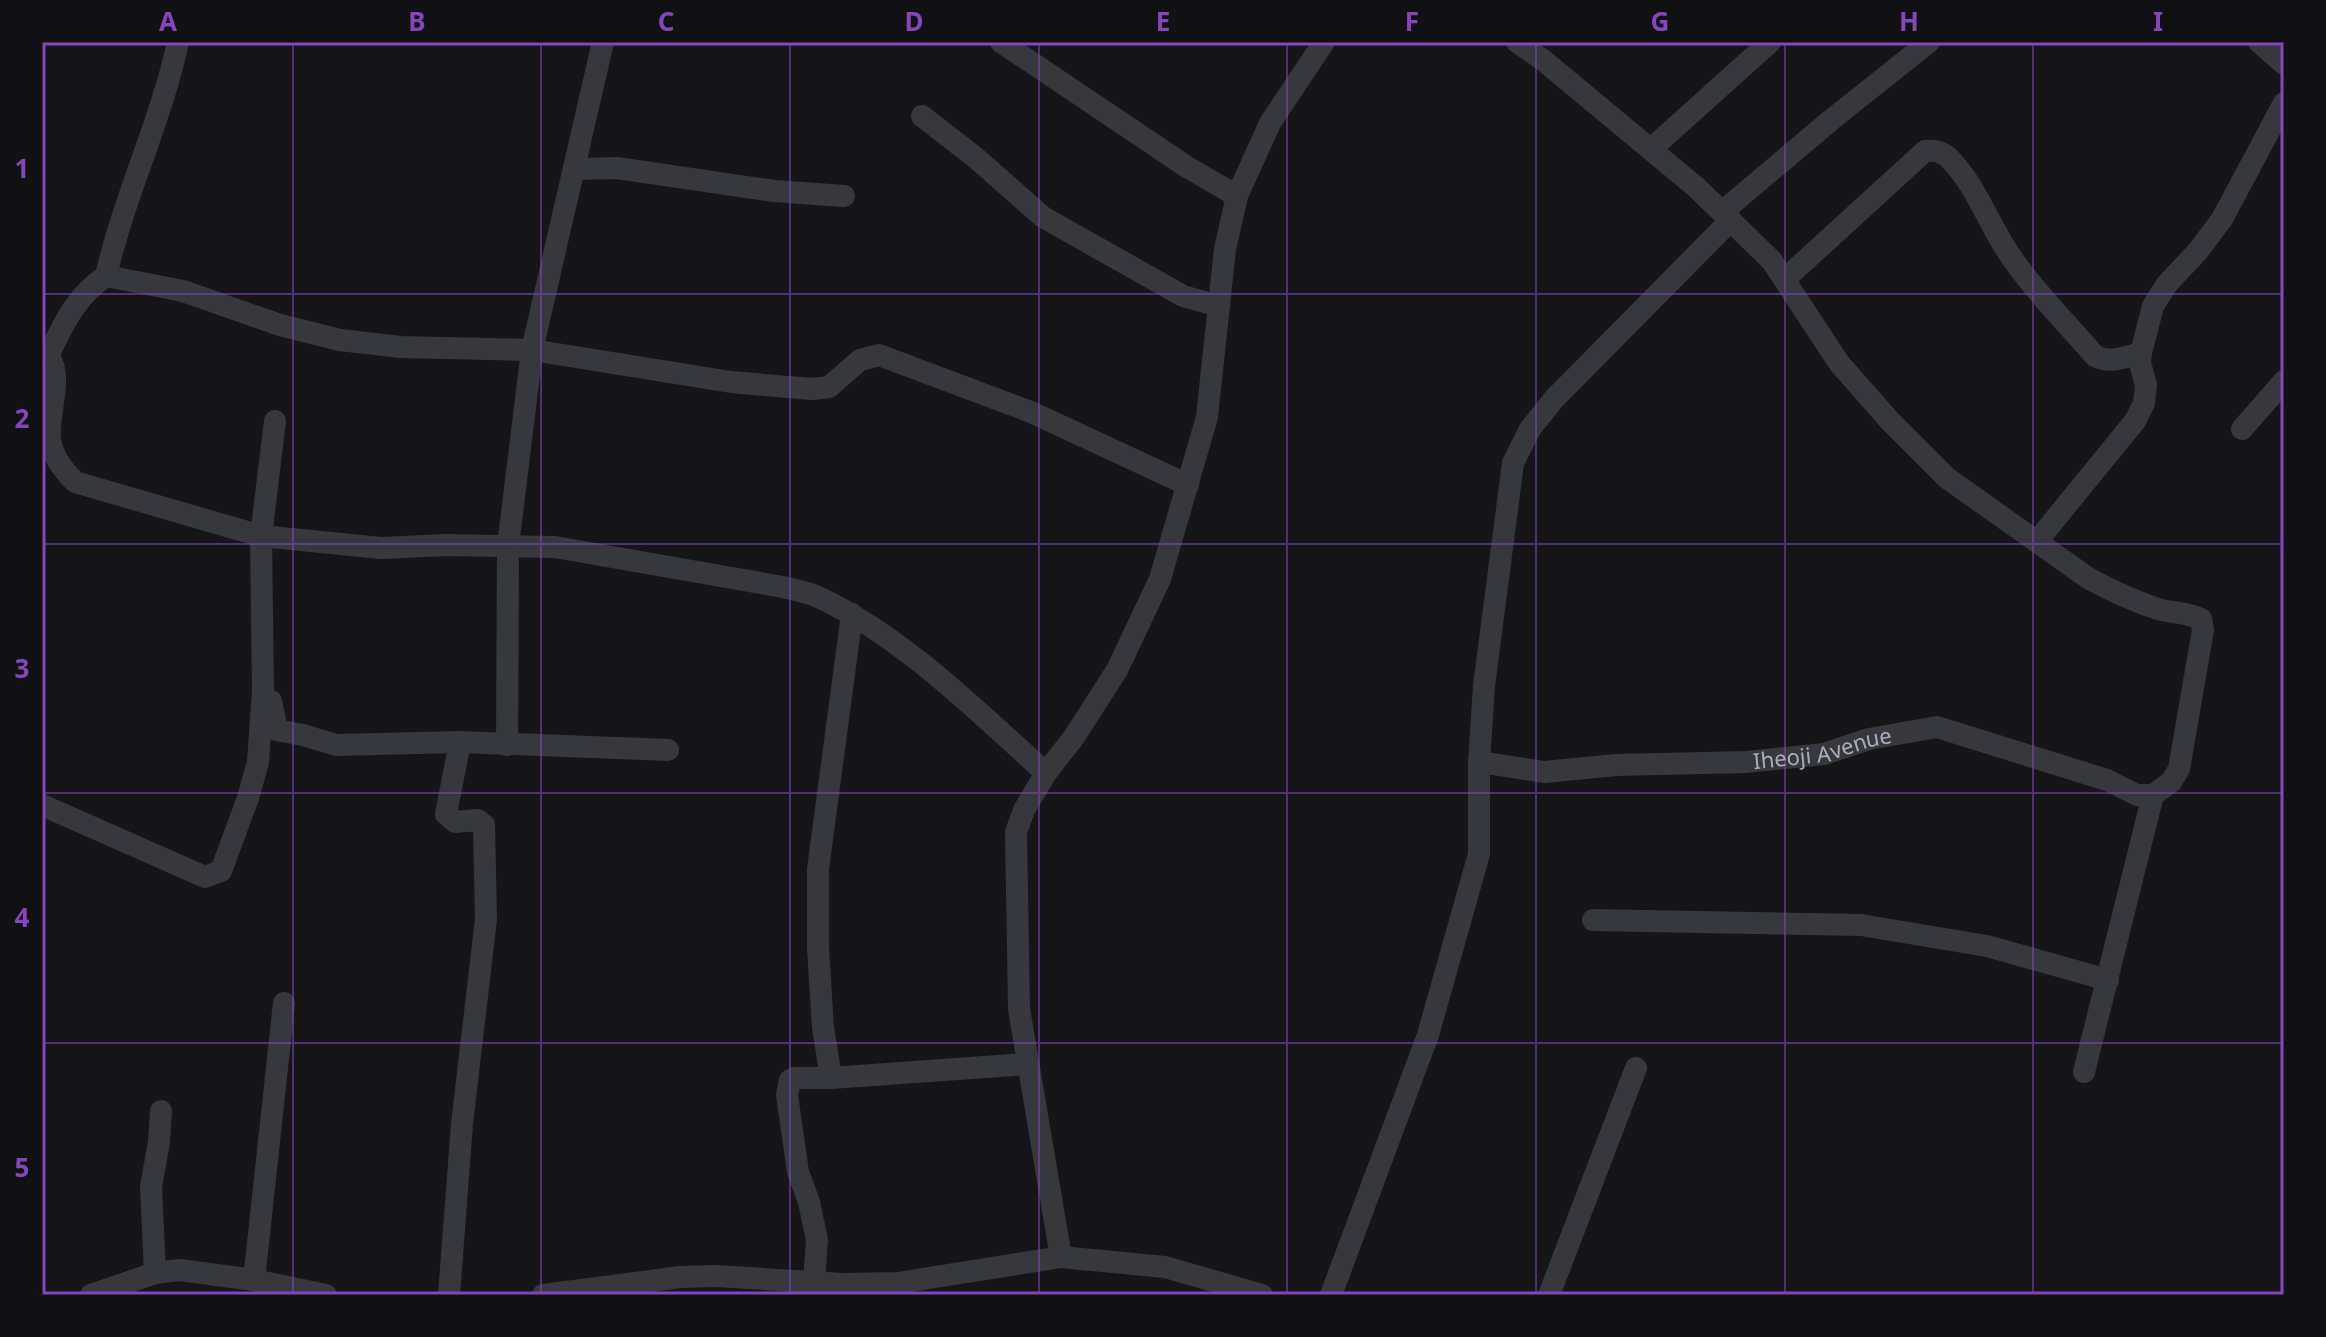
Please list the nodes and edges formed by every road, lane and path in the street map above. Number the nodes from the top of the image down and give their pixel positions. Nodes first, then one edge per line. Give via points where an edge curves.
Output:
1 (178, 42) edge
2 (603, 42) edge
3 (1001, 42) edge
4 (1324, 42) edge
5 (1517, 42) edge
6 (1770, 42) edge
7 (1929, 42) edge
8 (2259, 42) edge
9 (2284, 64) edge
10 (2284, 103) edge
11 (922, 116) dead end
12 (1651, 149) junction
13 (574, 169) junction
14 (844, 196) dead end
15 (1237, 196) junction
16 (1727, 216) junction
17 (106, 276) junction
18 (1785, 279) junction
19 (1219, 306) junction
20 (532, 350) junction
21 (45, 351) edge
22 (2141, 353) junction
23 (2284, 381) edge
24 (275, 421) dead end
25 (2242, 429) dead end
26 (50, 438) junction
27 (42, 463) edge
28 (1188, 485) junction
29 (261, 536) junction
30 (2038, 540) junction
31 (508, 546) junction
32 (852, 614) junction
33 (263, 690) junction
34 (460, 742) junction
35 (507, 745) junction
36 (668, 750) dead end
37 (1479, 762) junction
38 (1046, 773) junction
39 (2153, 795) junction
40 (42, 805) edge
41 (1593, 920) dead end
42 (2108, 980) junction
43 (284, 1003) dead end
44 (1027, 1064) junction
45 (1636, 1068) dead end
46 (2084, 1072) dead end
47 (831, 1078) junction
48 (161, 1111) dead end
49 (1061, 1257) junction
50 (155, 1273) junction
51 (254, 1280) junction
52 (814, 1281) junction
53 (899, 1289) edge
54 (91, 1295) edge
55 (326, 1295) edge
56 (449, 1295) edge
57 (543, 1295) edge
58 (1262, 1295) edge
59 (1331, 1295) edge
60 (1549, 1295) edge

1 - 17 street
2 - 13 street
3 - 15 street
4 - 15 street via 1270,123
5 - 12 street
6 - 12 street
7 - 16 street via 1831,120
8 - 9 street
10 - 22 street via 2222,219 2153,306
11 - 19 street via 1043,217 1183,296
12 - 16 street
13 - 14 street via 617,168
13 - 20 street
15 - 19 street
16 - 18 street
16 - 37 street via 1554,399 1530,429 1513,463
17 - 20 street via 183,291 340,340
17 - 21 street via 88,288
18 - 22 street via 1925,151 1934,150 1945,154 1975,190 2004,246 2095,356 2113,360
18 - 30 street via 1839,363 1890,421 1947,478
19 - 28 street via 1207,417
20 - 28 street via 731,382 812,389 829,387 860,360 879,355 1031,412
20 - 31 street
21 - 26 street via 54,365
22 - 30 street via 2146,385 2135,421
23 - 25 street
24 - 29 street
26 - 27 street
26 - 29 street via 60,467 75,482
28 - 38 street via 1160,579 1117,670
29 - 31 street via 381,548
29 - 33 street
30 - 39 street via 2110,590 2201,619 2179,769
31 - 32 street via 555,547 783,587 815,595
31 - 35 street
32 - 38 street via 934,673
32 - 47 street via 818,869 818,949
33 - 34 street via 282,733 336,745
33 - 40 street via 255,774 216,875 205,877
34 - 35 street
34 - 56 street via 446,814 455,822 478,820 484,825 486,919
35 - 36 street
37 - 39 street, Iheoji Avenue via 1544,772 1746,762 1824,754 1869,739 1937,727 2107,780 2137,795
37 - 59 street via 1479,854 1428,1035
38 - 44 street via 1016,832 1019,1009
39 - 42 street
41 - 42 street via 1861,925 1987,946
42 - 46 street
43 - 51 street
44 - 47 street
44 - 49 street
45 - 60 street
47 - 52 street via 794,1078 787,1085 798,1172 817,1240
48 - 50 street via 151,1187
49 - 53 street
49 - 58 street via 1165,1267
50 - 51 street via 180,1270
50 - 54 street
51 - 55 street
52 - 53 street
52 - 57 street via 681,1277

